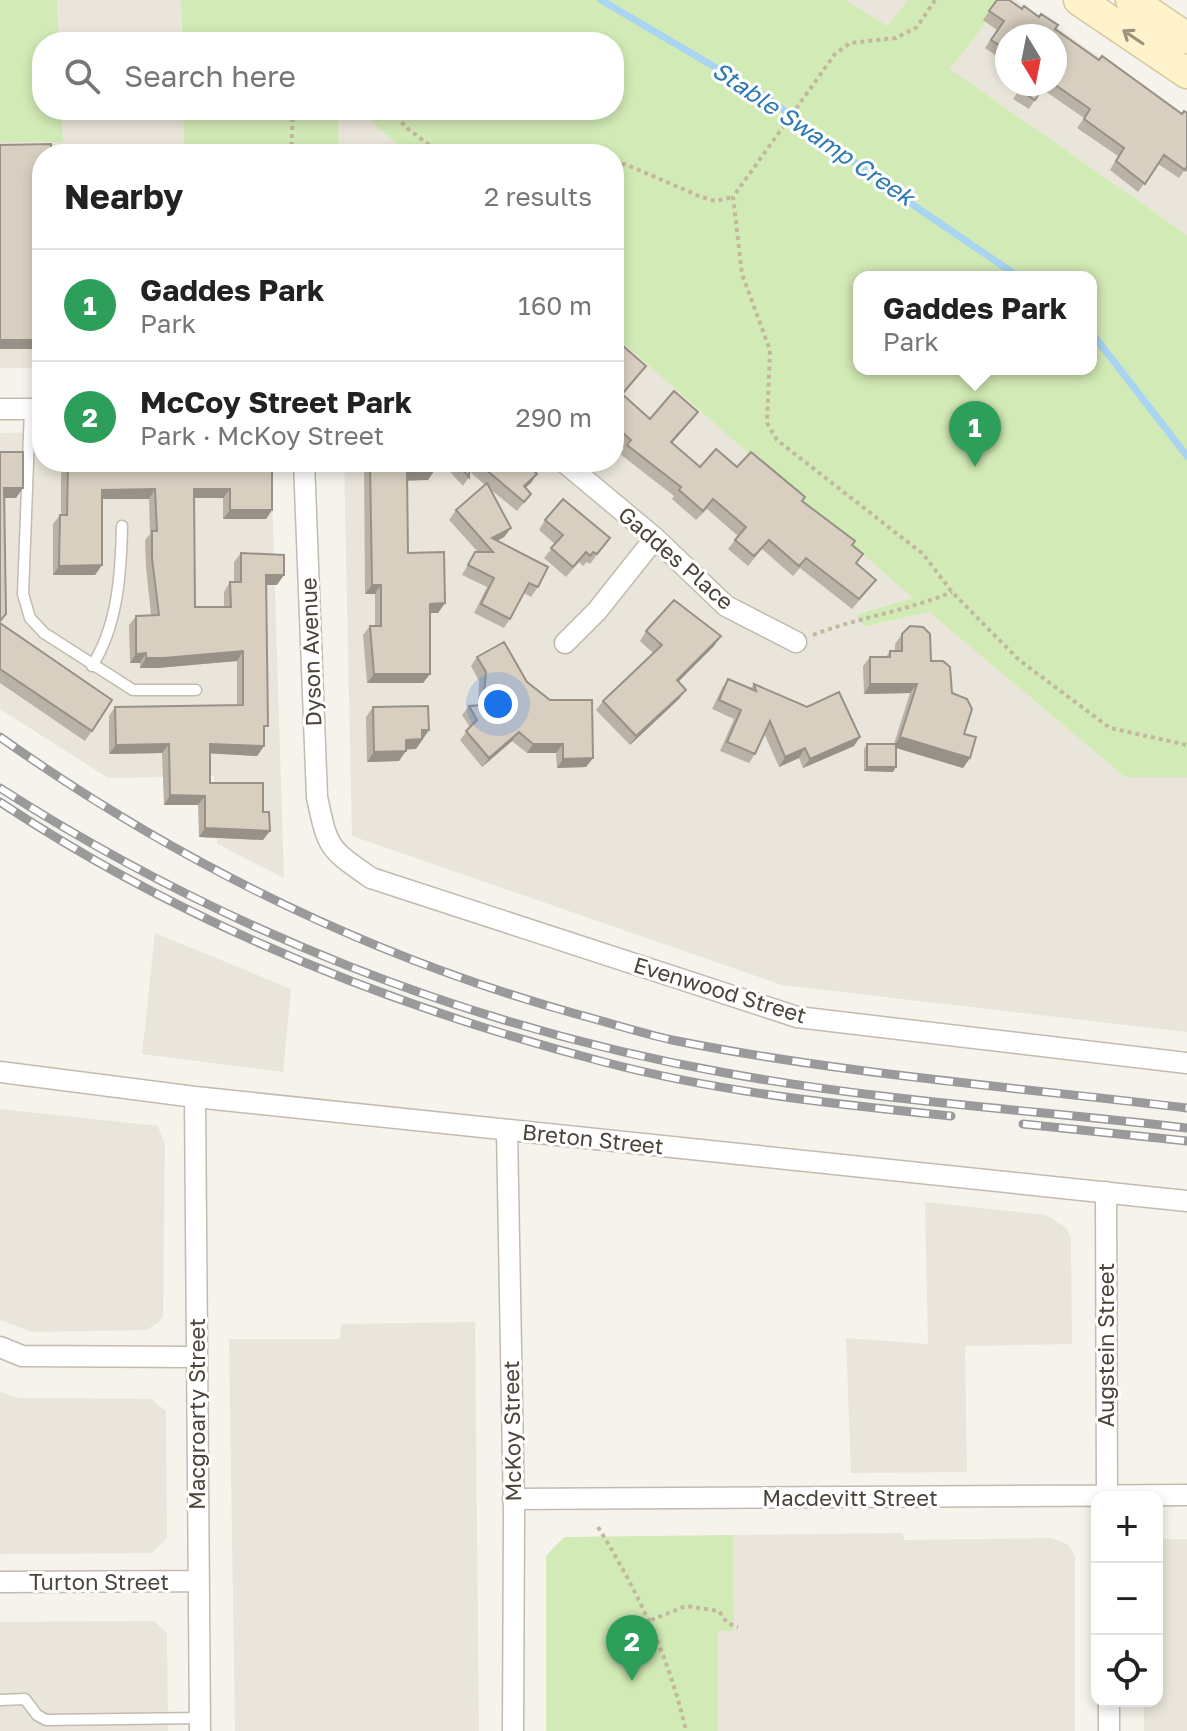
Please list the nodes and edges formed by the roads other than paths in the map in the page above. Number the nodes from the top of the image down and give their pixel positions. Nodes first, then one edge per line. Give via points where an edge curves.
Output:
1 (1079, 0) edge
2 (1131, 0) edge
3 (1187, 38) edge
4 (1187, 73) edge
5 (0, 409) edge
6 (32, 409) edge
7 (32, 418) edge
8 (304, 472) edge
9 (576, 472) edge
10 (122, 526) dead end
11 (655, 538) junction
12 (796, 642) road end
13 (565, 643) dead end
14 (92, 666) junction
15 (196, 690) dead end
16 (326, 841) joint
17 (1187, 1063) edge
18 (0, 1072) edge
19 (195, 1097) junction
20 (507, 1130) junction
21 (1106, 1192) junction
22 (1187, 1201) edge
23 (0, 1347) edge
24 (197, 1357) junction
25 (1107, 1491) edge
26 (1187, 1495) edge
27 (1163, 1496) edge
28 (1091, 1497) edge
29 (513, 1499) junction
30 (199, 1581) junction
31 (0, 1582) edge
32 (0, 1700) edge
33 (1109, 1707) edge
34 (200, 1724) edge
35 (513, 1731) edge
36 (1109, 1731) edge

4 -> 1 main road
2 - 3 main road
5 - 6 street
7 - 14 lane via 26,432 23,594 30,618 44,633
8 - 16 street, Dyson Avenue via 316,774
9 - 11 street, Gaddes Place
10 - 14 lane via 121,577 103,648
11 - 12 street, Gaddes Place via 726,606
11 - 13 street
14 - 15 lane via 133,690
16 - 17 street, Evenwood Street via 371,878 797,1017
18 - 19 street, Breton Street
19 - 20 street, Breton Street
19 - 24 street, Macgroarty Street
20 - 21 street, Breton Street
20 - 29 street, McKoy Street
21 - 22 street, Breton Street
21 - 25 street, Augstein Street
23 - 24 street via 22,1356
24 - 30 street, Macgroarty Street
26 - 27 street, Macdevitt Street
28 - 29 street, Macdevitt Street
29 - 35 street, McKoy Street
30 - 31 street, Turton Street
30 - 34 street, Macgroarty Street
32 - 34 lane via 25,1699 46,1720
33 - 36 street

